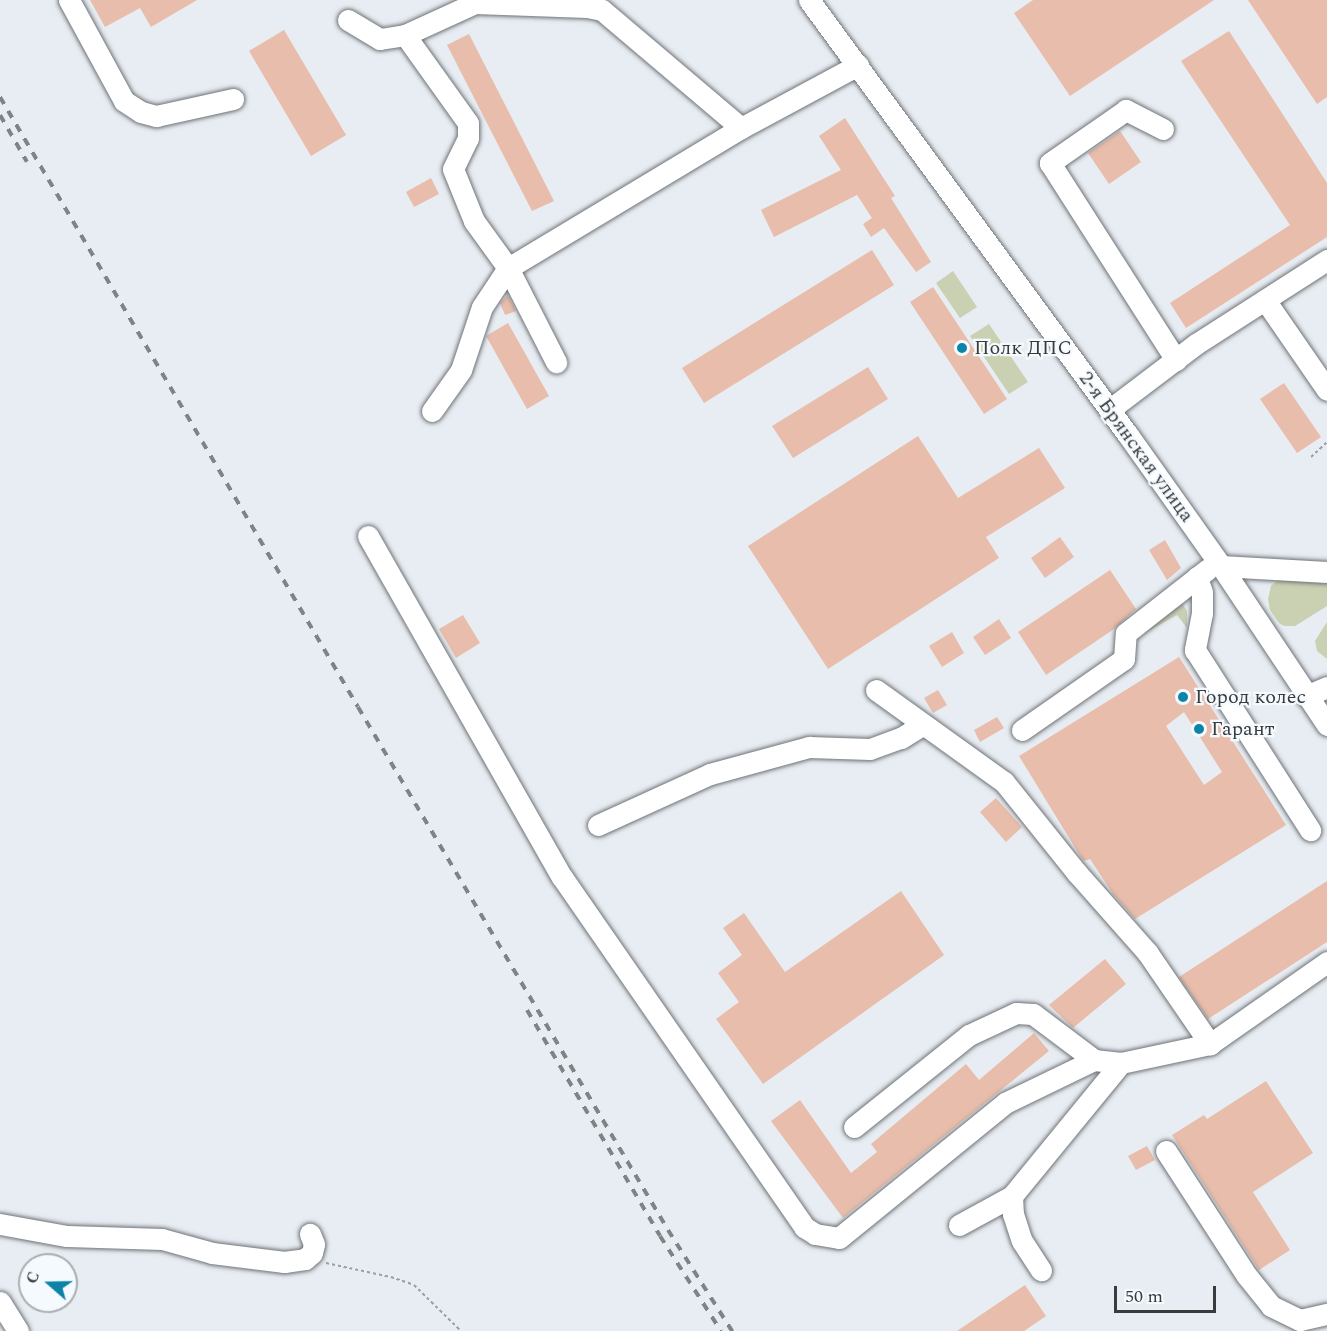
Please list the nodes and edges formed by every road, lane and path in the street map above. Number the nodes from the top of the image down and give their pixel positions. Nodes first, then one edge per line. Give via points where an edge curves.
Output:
1 (69, 0) edge
2 (809, 0) edge
3 (348, 20) dead end
4 (405, 34) junction
5 (858, 65) junction
6 (233, 99) dead end
7 (741, 128) junction
8 (1163, 129) dead end
9 (1327, 260) edge
10 (508, 268) junction
11 (1265, 300) junction
12 (1176, 360) junction
13 (556, 362) dead end
14 (1327, 390) edge
15 (1109, 410) junction
16 (432, 411) dead end
17 (1327, 442) edge
18 (1311, 457) dead end
19 (368, 536) dead end
20 (1220, 564) junction
21 (1327, 572) edge
22 (1197, 577) junction
23 (1327, 687) edge
24 (876, 690) dead end
25 (1306, 696) junction
26 (923, 724) junction
27 (1327, 725) edge
28 (1022, 730) dead end
29 (598, 825) dead end
30 (1310, 831) dead end
31 (1327, 962) edge
32 (1210, 1044) junction
33 (1094, 1060) junction
34 (1121, 1063) junction
35 (854, 1127) dead end
36 (1166, 1151) dead end
37 (1012, 1196) junction
38 (0, 1224) edge
39 (959, 1225) dead end
40 (310, 1234) dead end
41 (305, 1259) junction
42 (1041, 1270) dead end
43 (0, 1302) edge
44 (1327, 1314) edge
45 (18, 1331) edge
46 (461, 1331) edge

1 - 6 street via 124,101 141,112 156,116
2 - 5 street, 2-я Брянская улица
3 - 4 street via 380,39
4 - 7 street via 475,3 602,10
4 - 10 street via 468,123 468,138 453,169 474,221
5 - 7 street
5 - 15 street, 2-я Брянская улица
7 - 10 street
8 - 12 street via 1126,110 1050,163
9 - 11 street
10 - 13 street
10 - 16 street via 482,307 461,370
11 - 12 street
11 - 14 street
12 - 15 street
15 - 20 street, 2-я Брянская улица
17 - 18 path
19 - 33 street via 562,877 804,1227 815,1234 839,1238 1005,1103
20 - 21 street
20 - 22 street
20 - 25 street, 2-я Брянская улица
22 - 28 street via 1126,633 1124,658
22 - 30 street via 1202,613 1195,650
23 - 25 street
24 - 26 street
25 - 27 street, 2-я Брянская улица
26 - 29 street via 901,738 870,748 809,747 710,774
26 - 32 street via 1004,782 1077,873 1147,951
31 - 32 street
32 - 34 street
33 - 34 street
33 - 35 street via 1033,1014 1016,1013 969,1035
34 - 37 street
36 - 44 street via 1247,1276 1271,1306 1300,1320
37 - 39 street
37 - 42 street via 1022,1241
38 - 41 street via 67,1236 162,1239 212,1253 254,1259
40 - 41 street via 314,1244
41 - 46 path via 414,1285
43 - 45 street

